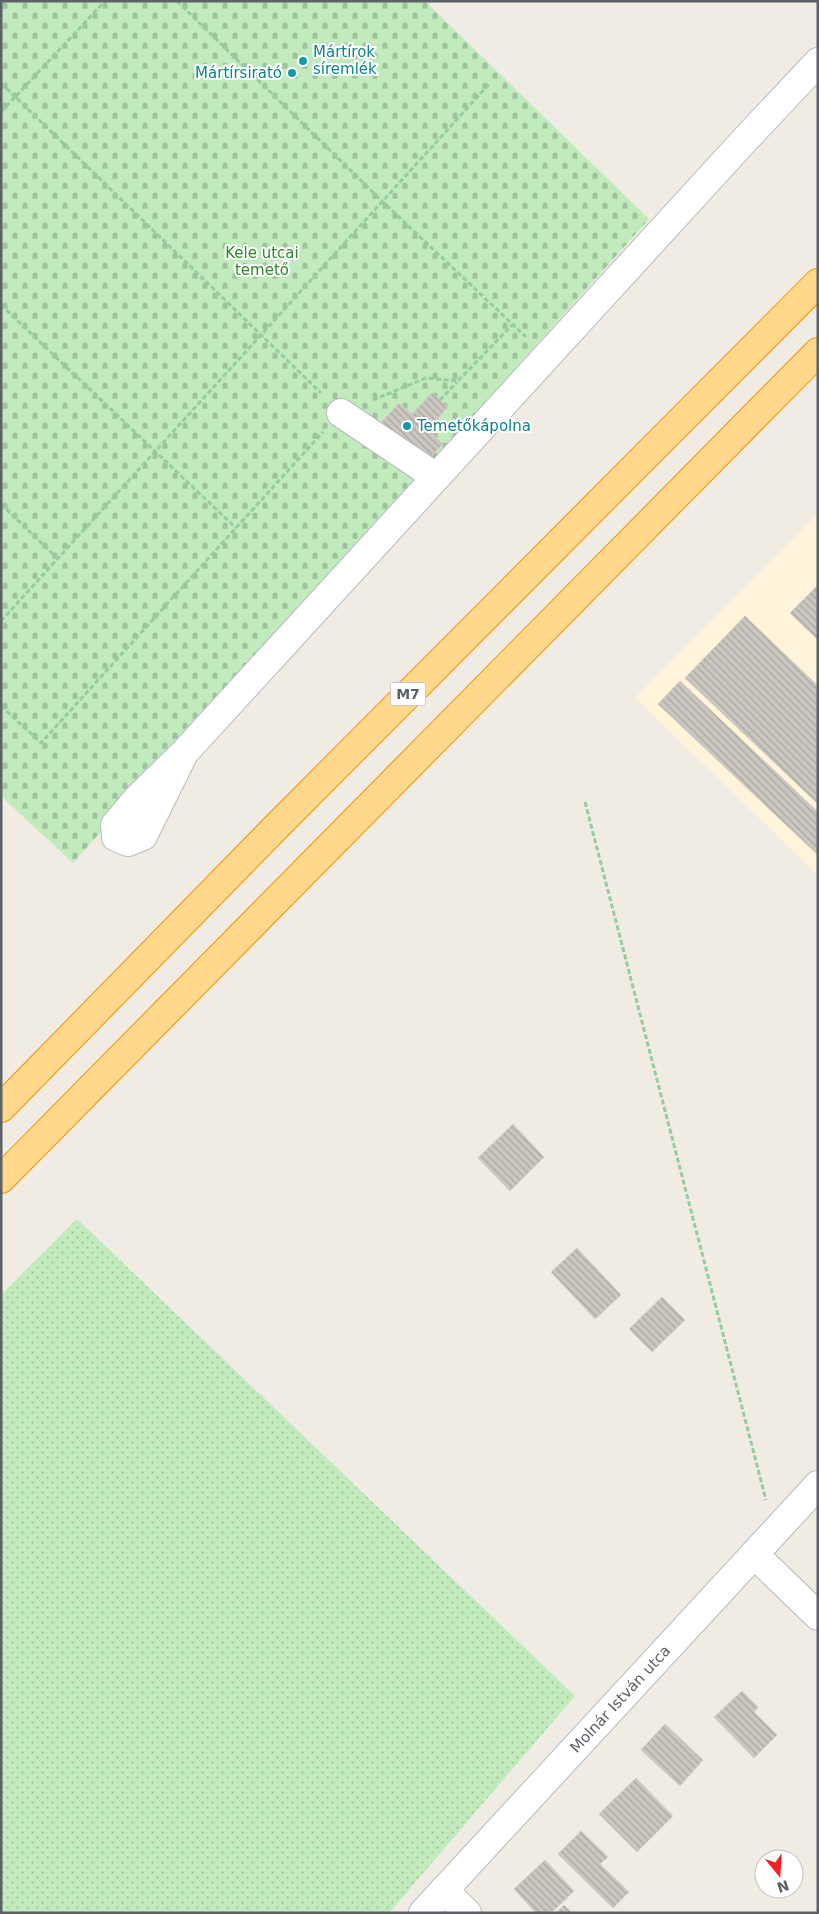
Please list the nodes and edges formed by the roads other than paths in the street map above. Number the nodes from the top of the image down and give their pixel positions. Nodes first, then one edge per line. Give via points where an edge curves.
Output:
1 (818, 62) edge
2 (818, 283) edge
3 (818, 352) edge
4 (341, 413) road end
5 (436, 477) junction
6 (184, 753) dead end
7 (1, 1108) edge
8 (1, 1179) edge
9 (818, 1486) edge
10 (754, 1554) junction
11 (818, 1616) edge
12 (444, 1890) junction
13 (423, 1913) edge
14 (467, 1913) edge

1 - 5 street
2 - 7 highway, M7
3 - 8 highway
4 - 5 street
5 - 6 street
9 - 10 street, Molnár István utca
10 - 11 street
10 - 12 street, Molnár István utca
12 - 13 street, Molnár István utca
12 - 14 street

